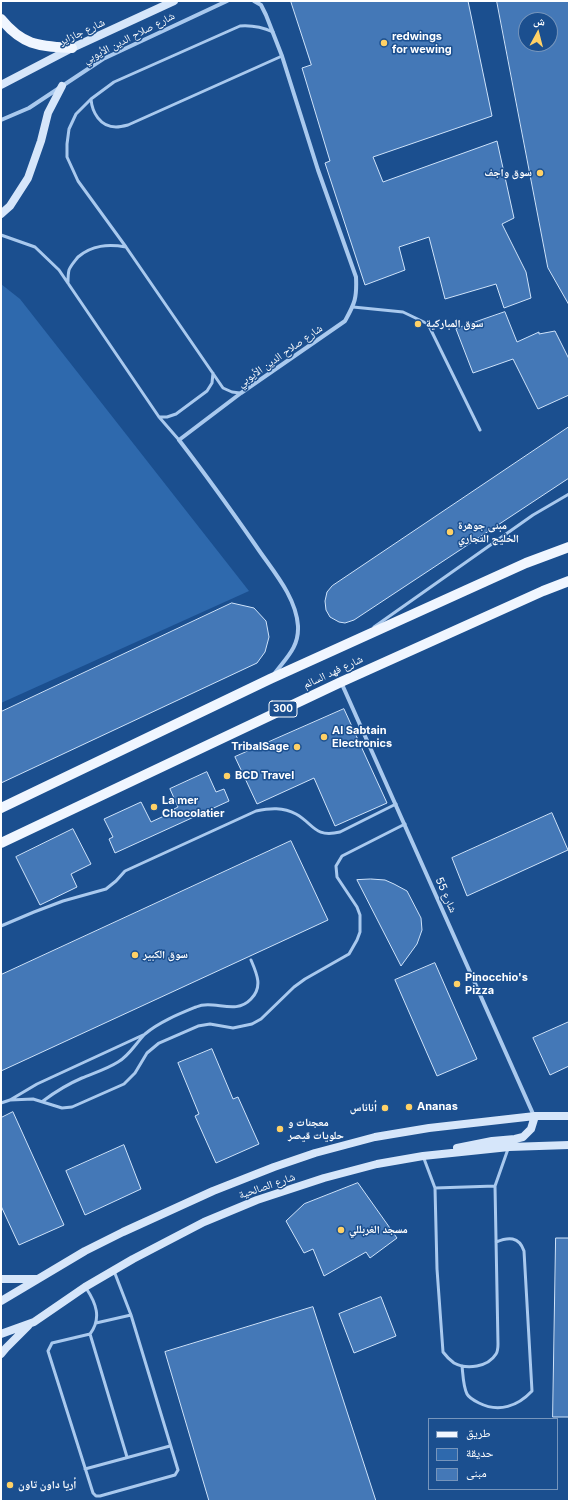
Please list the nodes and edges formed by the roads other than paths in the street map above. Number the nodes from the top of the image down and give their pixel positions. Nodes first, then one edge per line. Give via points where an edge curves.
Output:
1 (174, 1) edge
2 (226, 1) edge
3 (254, 1) edge
4 (1, 19) edge
5 (273, 32) junction
6 (72, 48) junction
7 (282, 56) junction
8 (1, 85) edge
9 (62, 86) junction
10 (91, 99) junction
11 (1, 120) edge
12 (1, 214) edge
13 (1, 235) edge
14 (126, 247) junction
15 (68, 283) junction
16 (353, 307) junction
17 (213, 373) junction
18 (241, 393) junction
19 (159, 417) junction
20 (480, 430) dead end
21 (179, 440) junction
22 (569, 494) edge
23 (569, 547) edge
24 (569, 581) edge
25 (355, 641) junction
26 (270, 679) junction
27 (341, 682) junction
28 (396, 804) junction
29 (1, 808) edge
30 (405, 824) junction
31 (1, 843) edge
32 (1, 926) edge
33 (251, 960) dead end
34 (146, 1033) junction
35 (10, 1100) junction
36 (42, 1101) junction
37 (1, 1103) edge
38 (534, 1116) junction
39 (569, 1116) edge
40 (569, 1145) edge
41 (509, 1147) junction
42 (423, 1156) junction
43 (495, 1186) junction
44 (435, 1188) junction
45 (496, 1242) junction
46 (113, 1269) junction
47 (1, 1279) edge
48 (40, 1279) junction
49 (85, 1286) junction
50 (1, 1301) edge
51 (130, 1315) junction
52 (34, 1322) junction
53 (96, 1323) junction
54 (1, 1334) edge
55 (90, 1334) junction
56 (1, 1354) edge
57 (462, 1366) junction
58 (170, 1446) junction
59 (127, 1457) junction
60 (85, 1469) junction

1 - 6 street, شارع جازاير
2 - 9 street, شارع صلاح الدين الأيوبي via 103,59
3 - 5 street, شارع صلاح الدين الأيوبي via 261,5
4 - 6 main road via 14,34 28,42 49,47
5 - 7 street, شارع صلاح الدين الأيوبي
5 - 10 lane via 252,25 240,26 114,82
6 - 8 street, شارع جازاير
7 - 10 lane via 128,125 115,127 103,124 95,116
7 - 16 street, شارع صلاح الدين الأيوبي via 318,170 356,277 357,293
9 - 11 street, شارع صلاح الدين الأيوبي via 29,108
9 - 12 street via 48,113 28,178 10,206
10 - 14 lane via 76,114 69,129 67,157 78,181
13 - 15 lane via 35,247 59,270
14 - 15 lane via 112,244 96,246 83,253 69,270
14 - 17 lane
15 - 19 lane
16 - 18 street, شارع صلاح الدين الأيوبي via 345,321
16 - 20 lane via 403,312 428,324
17 - 18 lane via 223,388
17 - 19 lane via 212,383 207,391 176,414
18 - 21 street, شارع صلاح الدين الأيوبي
19 - 21 lane
21 - 26 street via 214,484 287,591 296,612 298,627 295,648
22 - 25 lane via 533,515
23 - 25 main road, شارع فهد السالم via 526,563
24 - 27 main road, شارع فهد السالم / 300
25 - 26 main road, شارع فهد السالم
26 - 29 main road, شارع فهد السالم
27 - 28 street, شارع 55
27 - 31 main road, شارع فهد السالم / 300
28 - 30 street, شارع 55
28 - 32 lane via 333,834 320,832 297,814 287,810 266,808 256,811 125,871 106,889 34,912
30 - 36 lane via 346,853 338,861 337,877 357,907 361,923 357,940 349,954 304,979 261,1020 233,1028 210,1024 198,1026 159,1043 124,1084 67,1109
30 - 38 street, شارع 55
33 - 34 lane via 258,988 246,1004 234,1007 211,1004 198,1006
34 - 35 lane via 37,1084
34 - 36 lane via 120,1061 70,1084
35 - 36 lane via 23,1098
35 - 37 lane
38 - 39 street, شارع الصالحية
38 - 42 street via 533,1126 523,1137
38 - 48 street, شارع الصالحية via 375,1137 274,1166 213,1190 85,1251
40 - 41 street, شارع الصالحية
41 - 42 street, شارع الصالحية
41 - 43 lane
42 - 44 lane
42 - 46 street, شارع الصالحية via 377,1164 324,1178 258,1200 204,1222
43 - 44 lane
43 - 45 lane
44 - 57 lane via 443,1352
45 - 57 lane via 497,1353 481,1365
45 - 57 lane via 506,1238 515,1239 523,1246 532,1391 525,1399 506,1408 485,1406 467,1394
46 - 49 street, شارع الصالحية
46 - 51 lane
47 - 48 street
48 - 50 street, شارع الصالحية
49 - 52 street, شارع الصالحية
49 - 53 lane via 96,1307
51 - 53 lane
51 - 58 lane
52 - 54 street, شارع الصالحية
52 - 56 street
53 - 55 lane
55 - 59 lane
55 - 60 lane via 52,1343 48,1351
58 - 59 lane
58 - 60 lane via 178,1470 176,1474 100,1496 93,1493
59 - 60 lane

